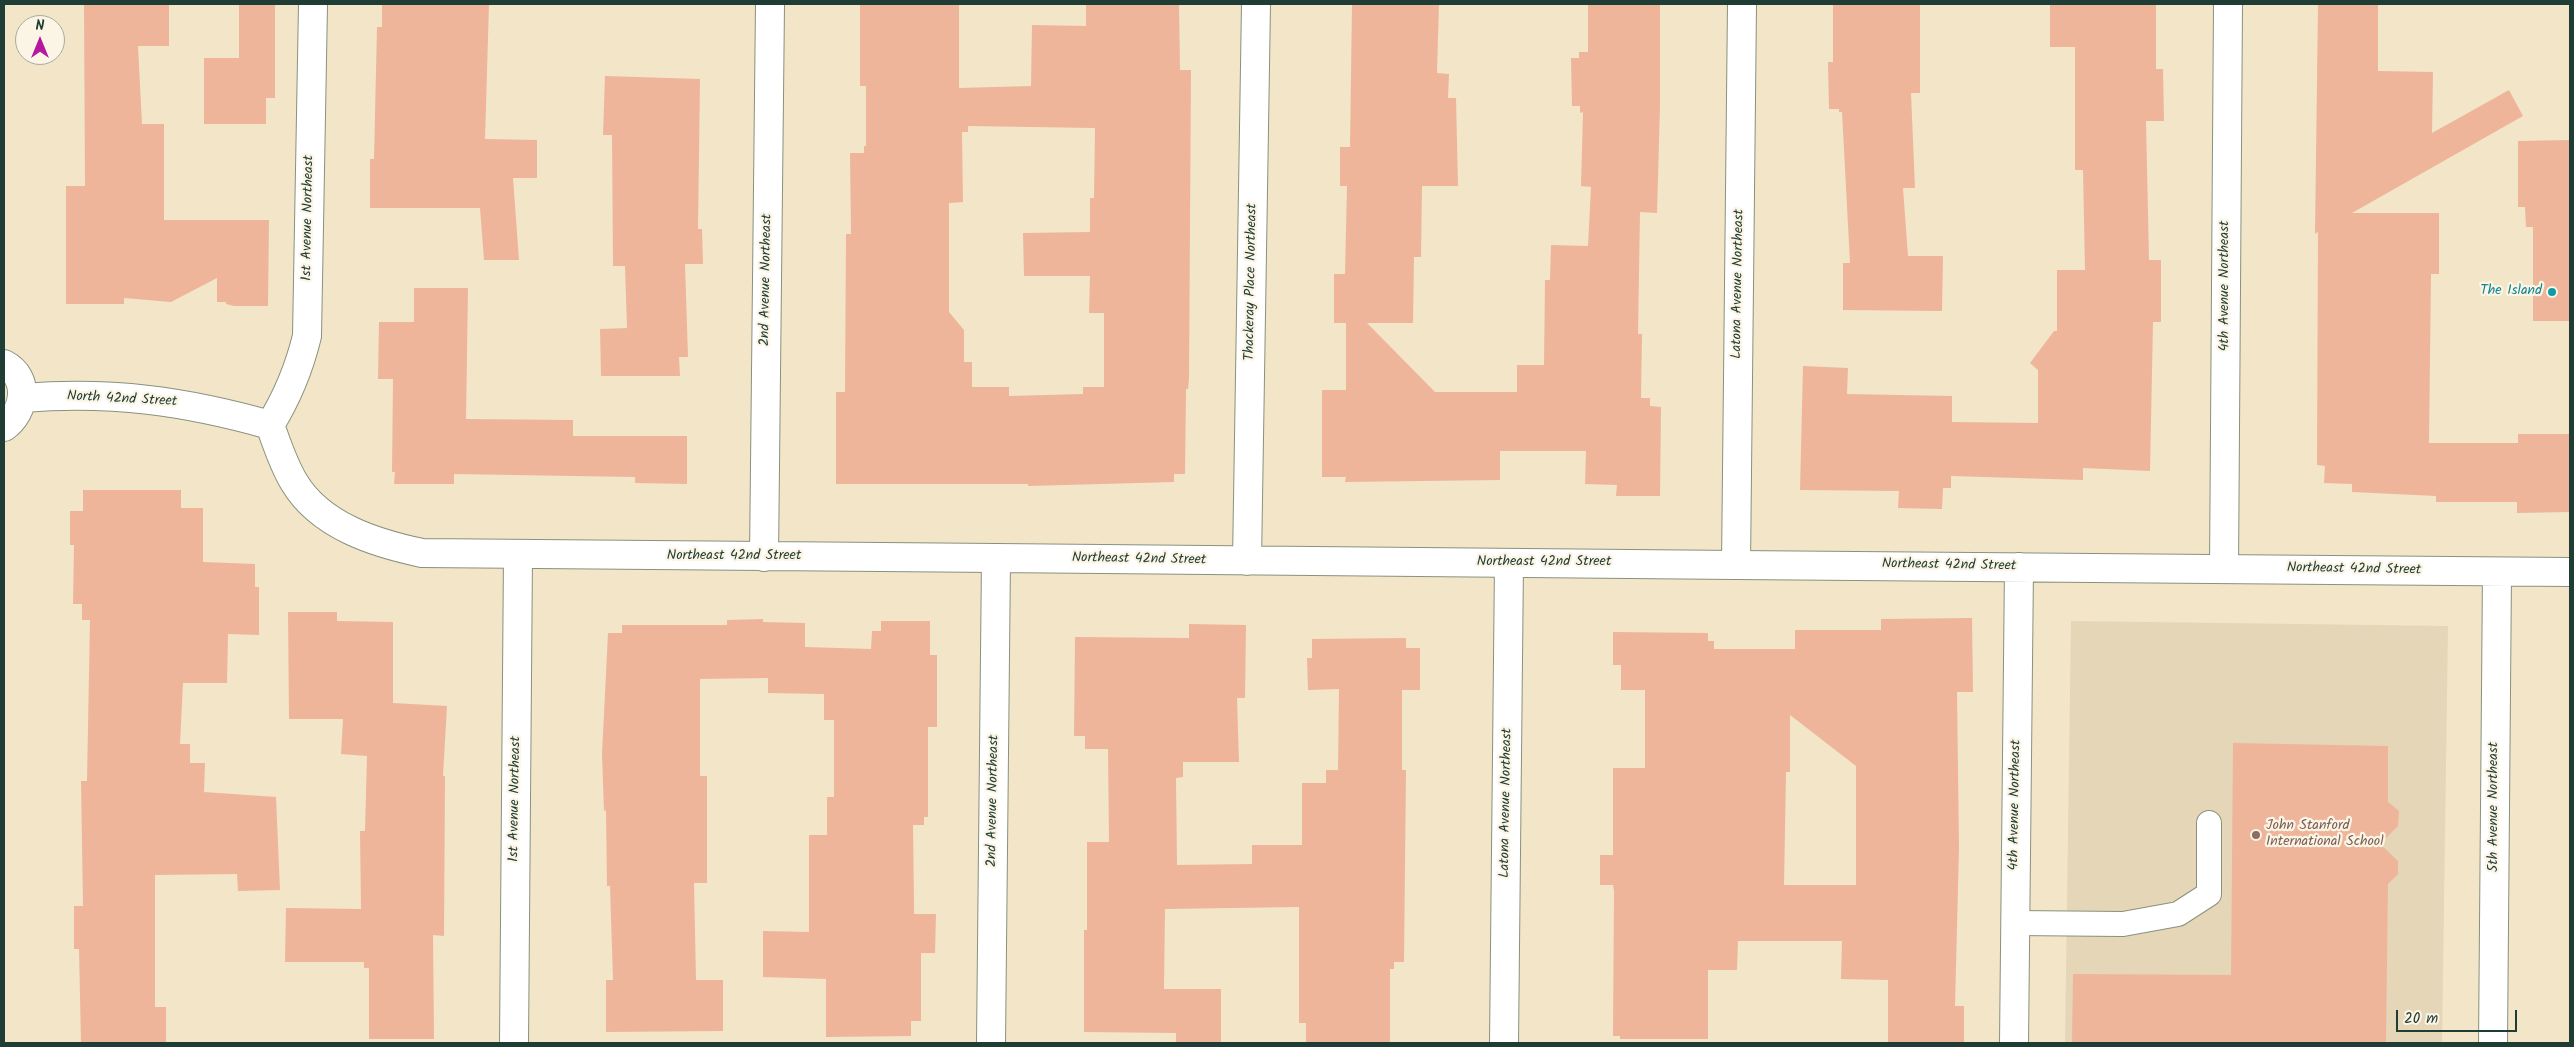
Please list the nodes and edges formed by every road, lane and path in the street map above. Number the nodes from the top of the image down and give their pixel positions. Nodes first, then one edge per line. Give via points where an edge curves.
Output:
1 (314, 4) edge
2 (770, 4) edge
3 (1256, 4) edge
4 (1742, 4) edge
5 (2228, 4) edge
6 (4, 364) edge
7 (23, 398) junction
8 (270, 425) junction
9 (4, 427) edge
10 (518, 556) junction
11 (764, 557) junction
12 (996, 558) junction
13 (1247, 561) junction
14 (1509, 563) junction
15 (1736, 565) junction
16 (2019, 567) junction
17 (2224, 569) junction
18 (2496, 572) junction
19 (2570, 572) edge
20 (2209, 823) dead end
21 (2015, 923) junction
22 (514, 1043) edge
23 (991, 1043) edge
24 (1504, 1043) edge
25 (2014, 1043) edge
26 (2493, 1043) edge

1 - 8 street, 1st Avenue Northeast via 307,336 285,401
2 - 11 street, 2nd Avenue Northeast
3 - 13 street, Thackeray Place Northeast
4 - 15 street, Latona Avenue Northeast
5 - 17 street, 4th Avenue Northeast
6 - 7 street via 17,375
7 - 8 street, North 42nd Street via 102,396 163,400 217,410
7 - 9 street via 13,421
8 - 10 street via 295,483 311,504 344,528 422,553
10 - 11 street, Northeast 42nd Street
10 - 22 street, 1st Avenue Northeast
11 - 12 street, Northeast 42nd Street
12 - 13 street, Northeast 42nd Street
12 - 23 street, 2nd Avenue Northeast
13 - 14 street, Northeast 42nd Street
14 - 15 street, Northeast 42nd Street
14 - 24 street, Latona Avenue Northeast
15 - 16 street, Northeast 42nd Street
16 - 17 street, Northeast 42nd Street
16 - 21 street, 4th Avenue Northeast
17 - 18 street, Northeast 42nd Street
18 - 19 street, Northeast 42nd Street
18 - 26 street, 5th Avenue Northeast
20 - 21 lane via 2209,894 2178,914 2123,924
21 - 25 street, 4th Avenue Northeast

